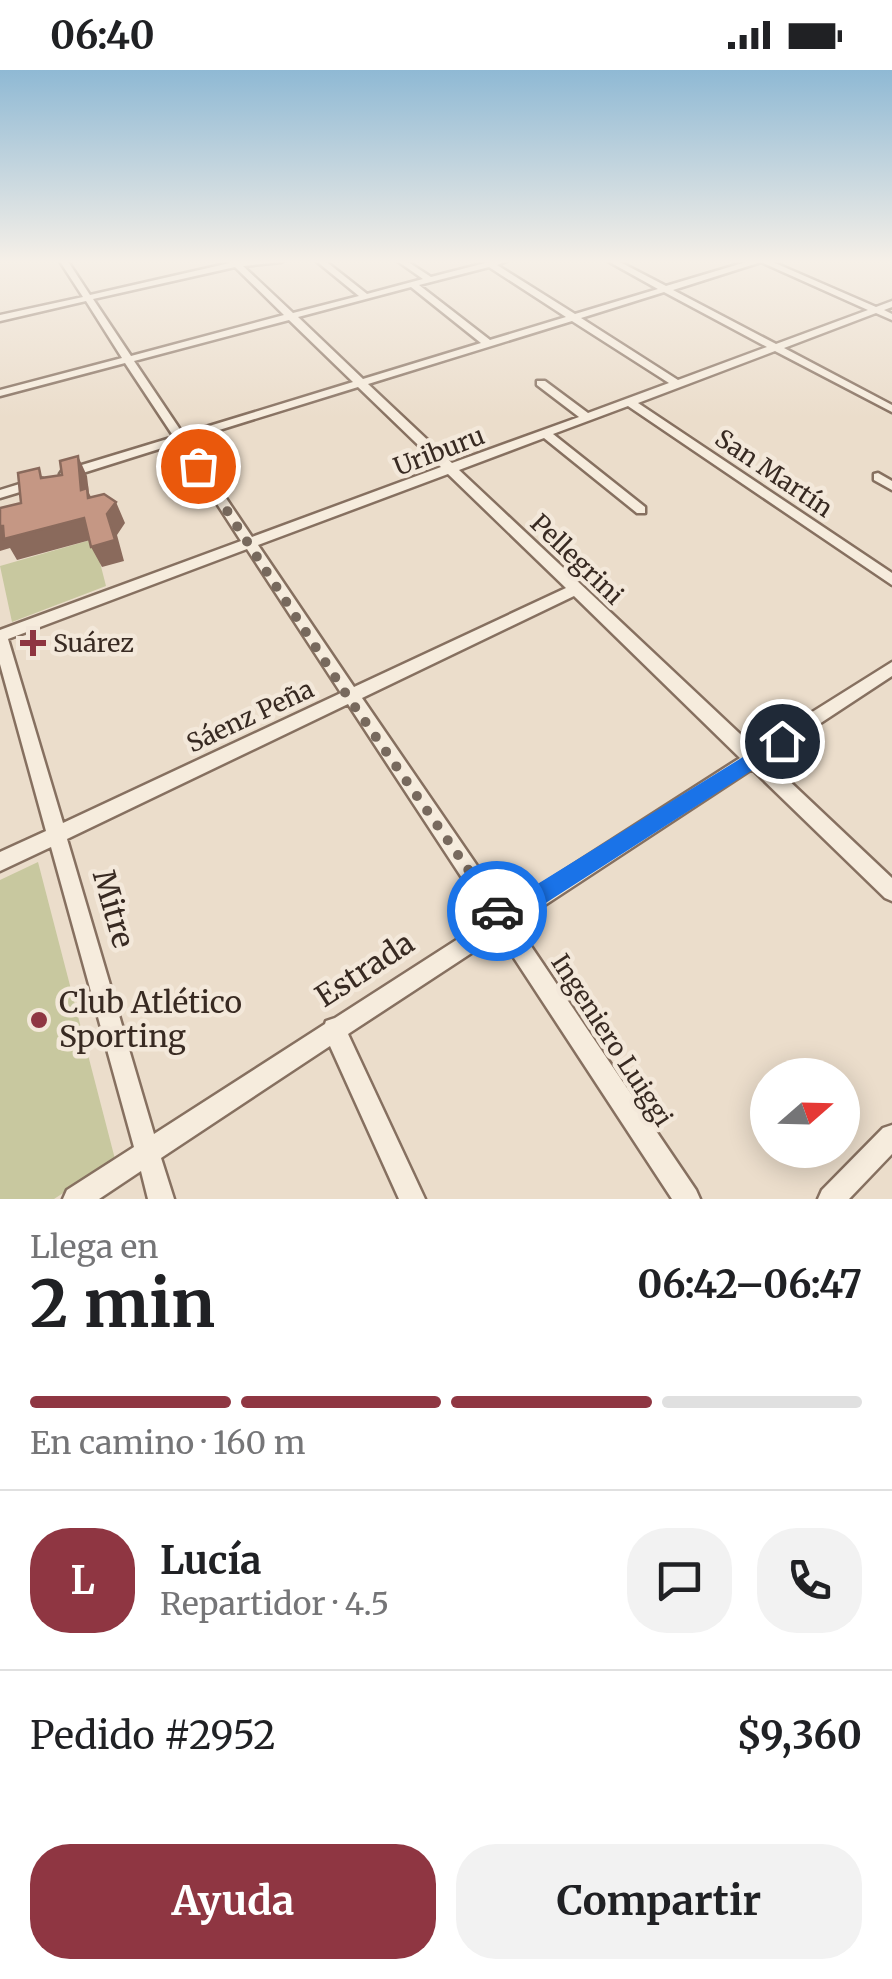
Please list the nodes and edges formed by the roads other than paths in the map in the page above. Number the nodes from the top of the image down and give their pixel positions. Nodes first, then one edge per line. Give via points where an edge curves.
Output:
1 (98, 313) edge
2 (288, 313) edge
3 (307, 313) edge
4 (449, 313) edge
5 (566, 313) edge
6 (591, 313) edge
7 (710, 313) edge
8 (870, 313) edge
9 (292, 317) junction
10 (574, 318) junction
11 (489, 344) junction
12 (777, 348) junction
13 (129, 360) junction
14 (541, 383) dead end
15 (362, 384) junction
16 (679, 384) junction
17 (0, 393) edge
18 (631, 403) junction
19 (892, 409) edge
20 (589, 419) junction
21 (547, 434) junction
22 (181, 440) junction
23 (452, 470) junction
24 (878, 478) dead end
25 (892, 486) edge
26 (0, 494) edge
27 (641, 510) dead end
28 (250, 546) junction
29 (892, 580) edge
30 (576, 589) junction
31 (0, 637) edge
32 (892, 668) edge
33 (348, 697) junction
34 (754, 760) junction
35 (59, 834) junction
36 (0, 862) edge
37 (892, 891) edge
38 (502, 918) junction
39 (334, 1029) junction
40 (892, 1136) edge
41 (148, 1152) junction
42 (76, 1199) edge
43 (161, 1199) edge
44 (412, 1199) edge
45 (687, 1199) edge
46 (831, 1199) edge

1 - 13 street, Ingeniero Luiggi
2 - 9 street, Pellegrini
3 - 9 street
4 - 11 street
5 - 10 street
6 - 10 street
7 - 12 street
8 - 12 street, Uriburu
9 - 13 street
9 - 15 street, Pellegrini
10 - 11 street
10 - 16 street
11 - 15 street
12 - 16 street, Uriburu
12 - 19 street
13 - 17 street
13 - 22 street, Ingeniero Luiggi
14 - 20 street
15 - 22 street
15 - 23 street, Pellegrini
16 - 18 street, Uriburu
18 - 20 street, Uriburu
18 - 29 street, San Martín
20 - 21 street, Uriburu
21 - 23 street, Uriburu
21 - 27 street
22 - 26 street
22 - 28 street, Ingeniero Luiggi
23 - 28 street, Uriburu
23 - 30 street, Pellegrini
24 - 25 street
28 - 31 street, Uriburu
28 - 33 street, Ingeniero Luiggi
30 - 33 street, Sáenz Peña
30 - 34 street, Pellegrini
31 - 35 street, Mitre
32 - 34 street, Estrada
33 - 35 street, Sáenz Peña
33 - 38 street, Ingeniero Luiggi
34 - 37 street, Pellegrini
34 - 38 street, Estrada
35 - 36 street, Sáenz Peña
35 - 41 street, Mitre
38 - 39 street, Estrada
38 - 45 street, Ingeniero Luiggi
39 - 41 street, Estrada
39 - 44 street
40 - 46 street
41 - 42 street, Estrada
41 - 43 street, Mitre

